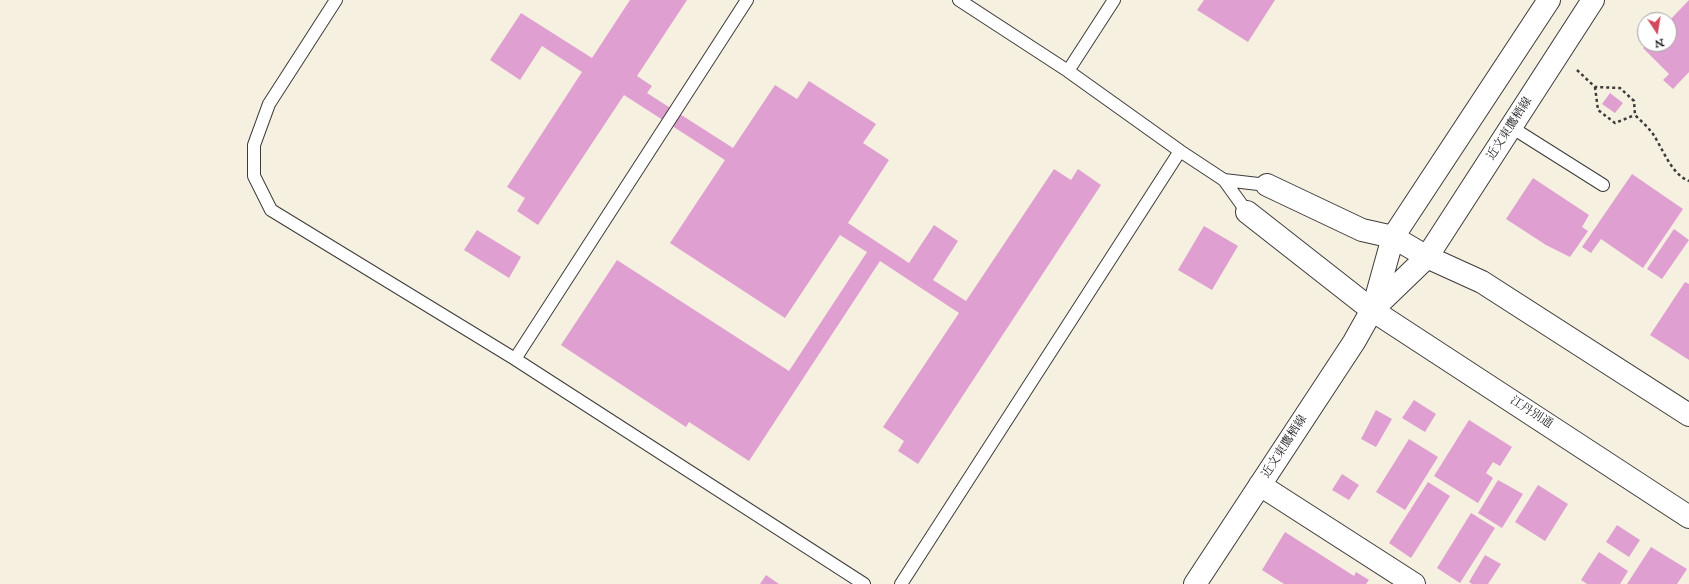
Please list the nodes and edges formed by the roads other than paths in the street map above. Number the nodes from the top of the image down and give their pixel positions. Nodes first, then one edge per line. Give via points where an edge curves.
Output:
1 (336, 0) edge
2 (747, 0) edge
3 (959, 0) edge
4 (1114, 0) edge
5 (1549, 0) edge
6 (1593, 0) edge
7 (1068, 71) junction
8 (1511, 127) junction
9 (1180, 151) junction
10 (1224, 180) junction
11 (1267, 185) joint
12 (1603, 185) dead end
13 (1247, 212) joint
14 (1393, 237) junction
15 (1427, 257) junction
16 (1372, 310) junction
17 (515, 359) junction
18 (1689, 415) edge
19 (1260, 485) junction
20 (1689, 517) edge
21 (864, 584) edge
22 (901, 584) edge
23 (1195, 584) edge
24 (1414, 584) edge

1 - 17 lane via 268,104 254,145 254,176 271,210
2 - 17 lane
3 - 7 lane
4 - 7 lane
5 - 14 main road, 近文東鷹栖線
6 - 8 main road, 近文東鷹栖線
7 - 9 lane
8 - 12 lane
8 - 15 main road, 近文東鷹栖線
9 - 10 lane
9 - 22 lane
10 - 11 lane
10 - 13 lane
11 - 14 main road via 1362,230
13 - 16 main road, 江丹別通
14 - 15 main road
14 - 16 main road, 近文東鷹栖線
15 - 16 main road, 近文東鷹栖線
15 - 18 main road via 1482,282
16 - 19 main road, 近文東鷹栖線
16 - 20 main road, 江丹別通
17 - 21 lane
19 - 23 main road, 近文東鷹栖線
19 - 24 main road

